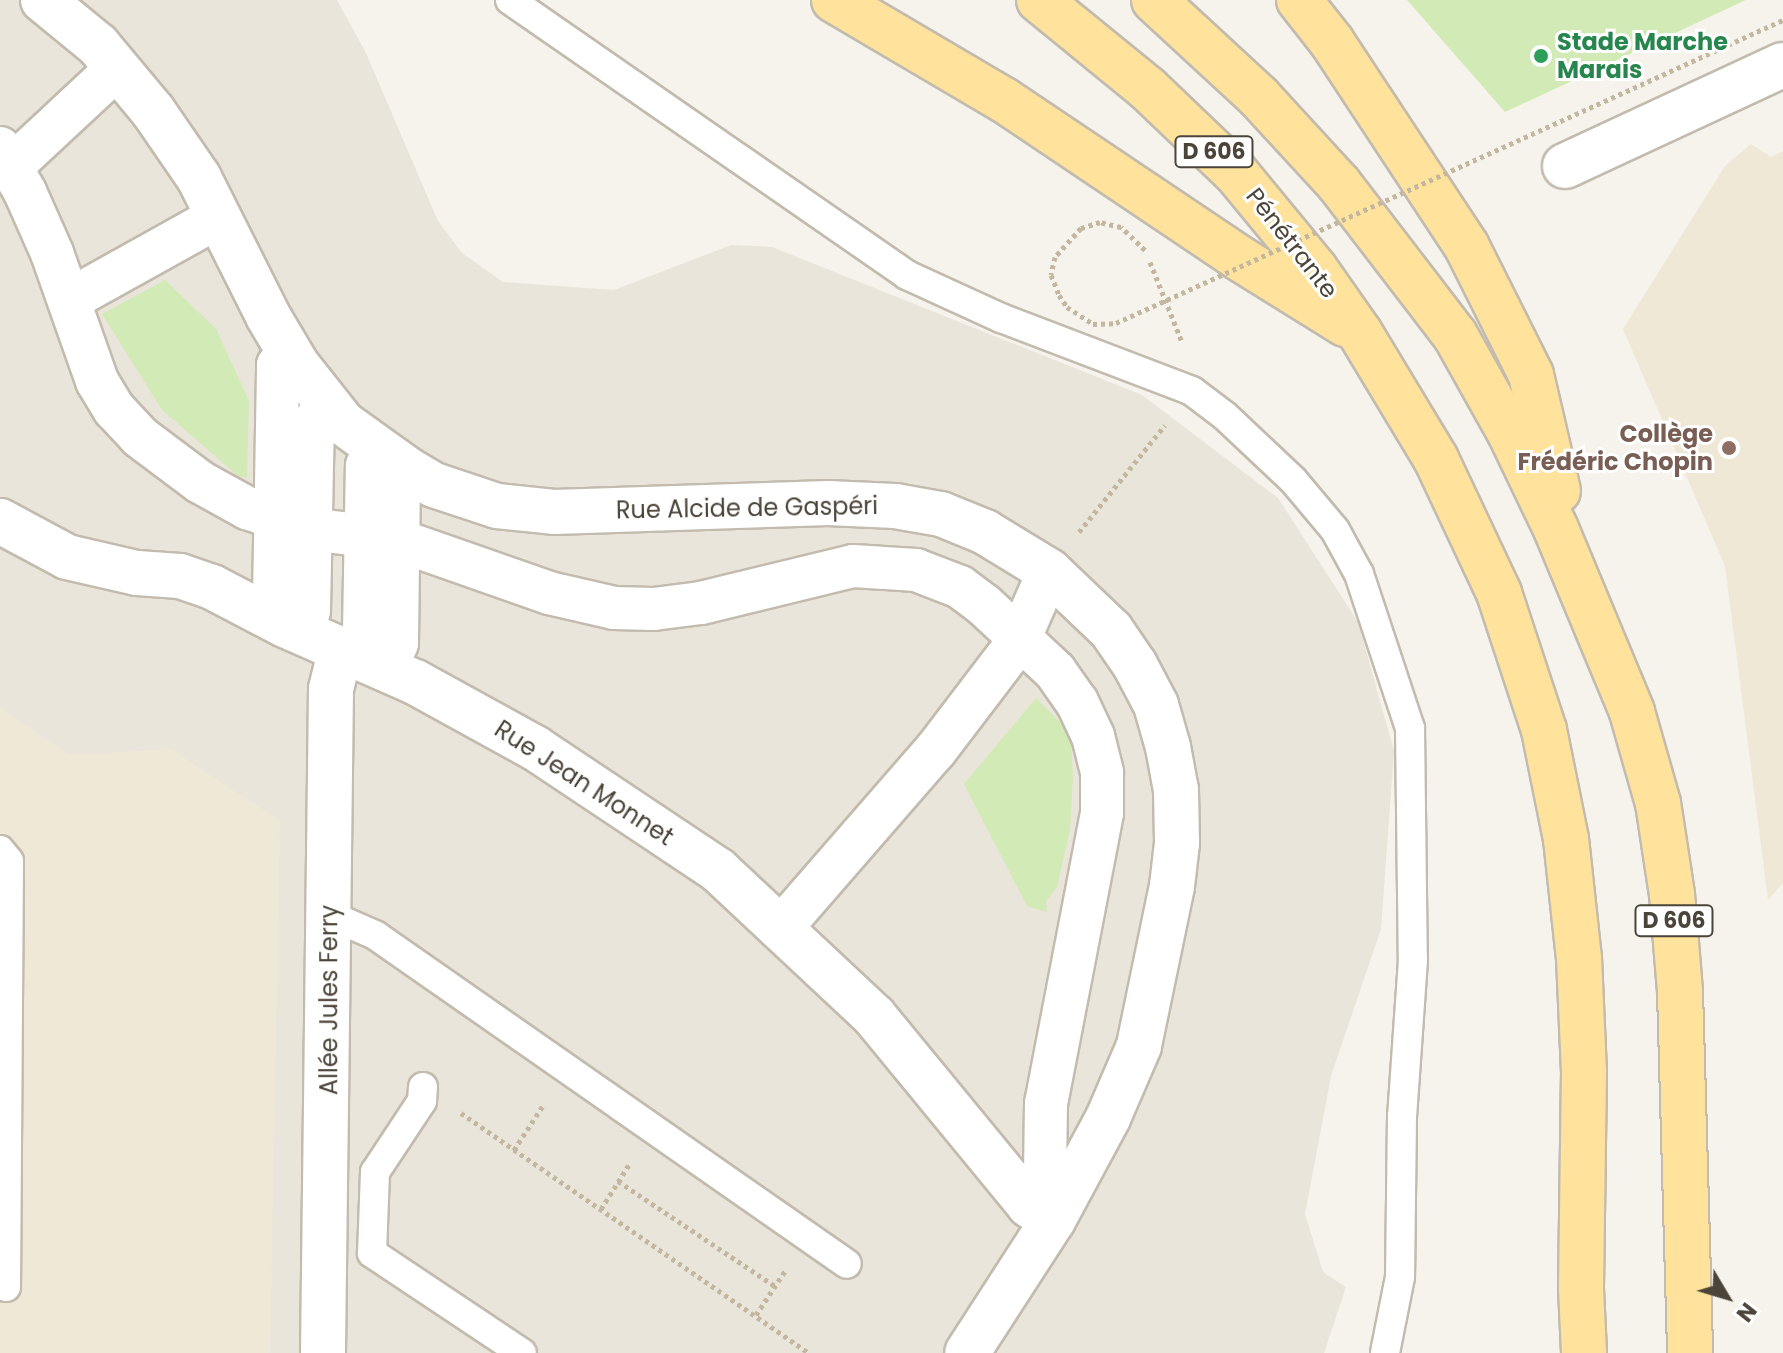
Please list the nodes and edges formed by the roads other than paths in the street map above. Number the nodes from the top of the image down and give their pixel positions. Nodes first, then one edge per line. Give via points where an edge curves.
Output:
1 (43, 0) edge
2 (510, 0) edge
3 (834, 0) edge
4 (1039, 0) edge
5 (1154, 0) edge
6 (1299, 0) edge
7 (1783, 65) edge
8 (117, 68) junction
9 (6, 158) edge
10 (1565, 166) dead end
11 (218, 217) junction
12 (69, 300) junction
13 (1360, 333) junction
14 (290, 355) junction
15 (328, 405) junction
16 (392, 458) junction
17 (0, 521) edge
18 (293, 524) junction
19 (381, 539) junction
20 (1049, 571) junction
21 (1583, 598) junction
22 (1020, 639) junction
23 (331, 644) junction
24 (0, 850) edge
25 (329, 915) junction
26 (780, 929) junction
27 (423, 1087) road end
28 (1053, 1220) junction
29 (847, 1264) dead end
30 (6, 1287) dead end
31 (323, 1353) edge
32 (522, 1353) edge
33 (967, 1353) edge
34 (1385, 1353) edge
35 (1584, 1353) edge
36 (1690, 1353) edge

1 - 8 street, Rue Alcide de Gaspéri via 98,45
2 - 34 lane via 907,275 1001,318 1192,391 1293,480 1335,530 1359,574 1410,728 1413,960 1402,1116 1400,1277
3 - 13 main road via 1004,100
4 - 13 main road, Pénétrante / D 606 via 1147,88 1236,173
5 - 21 main road, D 606 via 1259,97 1339,184 1455,335 1510,433
6 - 21 main road via 1467,247 1531,375
7 - 10 street
8 - 9 street
8 - 11 street, Rue Alcide de Gaspéri via 199,178
9 - 12 street
11 - 12 street
11 - 14 street, Rue Alcide de Gaspéri
12 - 18 street via 97,381 140,437 200,482
13 - 35 main road, D 606 via 1436,459 1499,593 1544,730 1566,839 1579,958
14 - 15 street, Rue Alcide de Gaspéri
14 - 18 street via 278,365
15 - 16 street, Rue Alcide de Gaspéri via 343,423
15 - 18 street via 312,426
16 - 19 street via 368,466
16 - 20 street, Rue Alcide de Gaspéri via 434,485 497,506 554,512 828,503 895,506 941,514 985,532
17 - 23 street, Rue Jean Monnet via 67,557 137,573 180,576 212,587
18 - 19 street
18 - 23 street via 308,610
19 - 22 street via 549,593 614,608 701,603 853,566 916,570 960,587
19 - 23 street via 365,631
20 - 22 street
20 - 28 street, Rue Alcide de Gaspéri via 1111,630 1156,705 1176,790 1177,843 1139,1046 1108,1118
21 - 36 main road, D 606 via 1632,712 1658,803 1672,894 1680,991
22 - 26 street via 935,751
22 - 28 street via 1055,671 1077,702 1102,773 1102,813 1046,1103 1045,1176
23 - 25 street, Allée Jules Ferry
23 - 26 street, Rue Jean Monnet via 535,748 718,870
24 - 30 lane via 9,861
25 - 29 lane via 375,935
25 - 31 street, Allée Jules Ferry
26 - 28 street, Rue Jean Monnet via 874,1016 1029,1205
27 - 32 lane via 422,1101 375,1172 372,1253
28 - 33 street, Rue Alcide de Gaspéri

